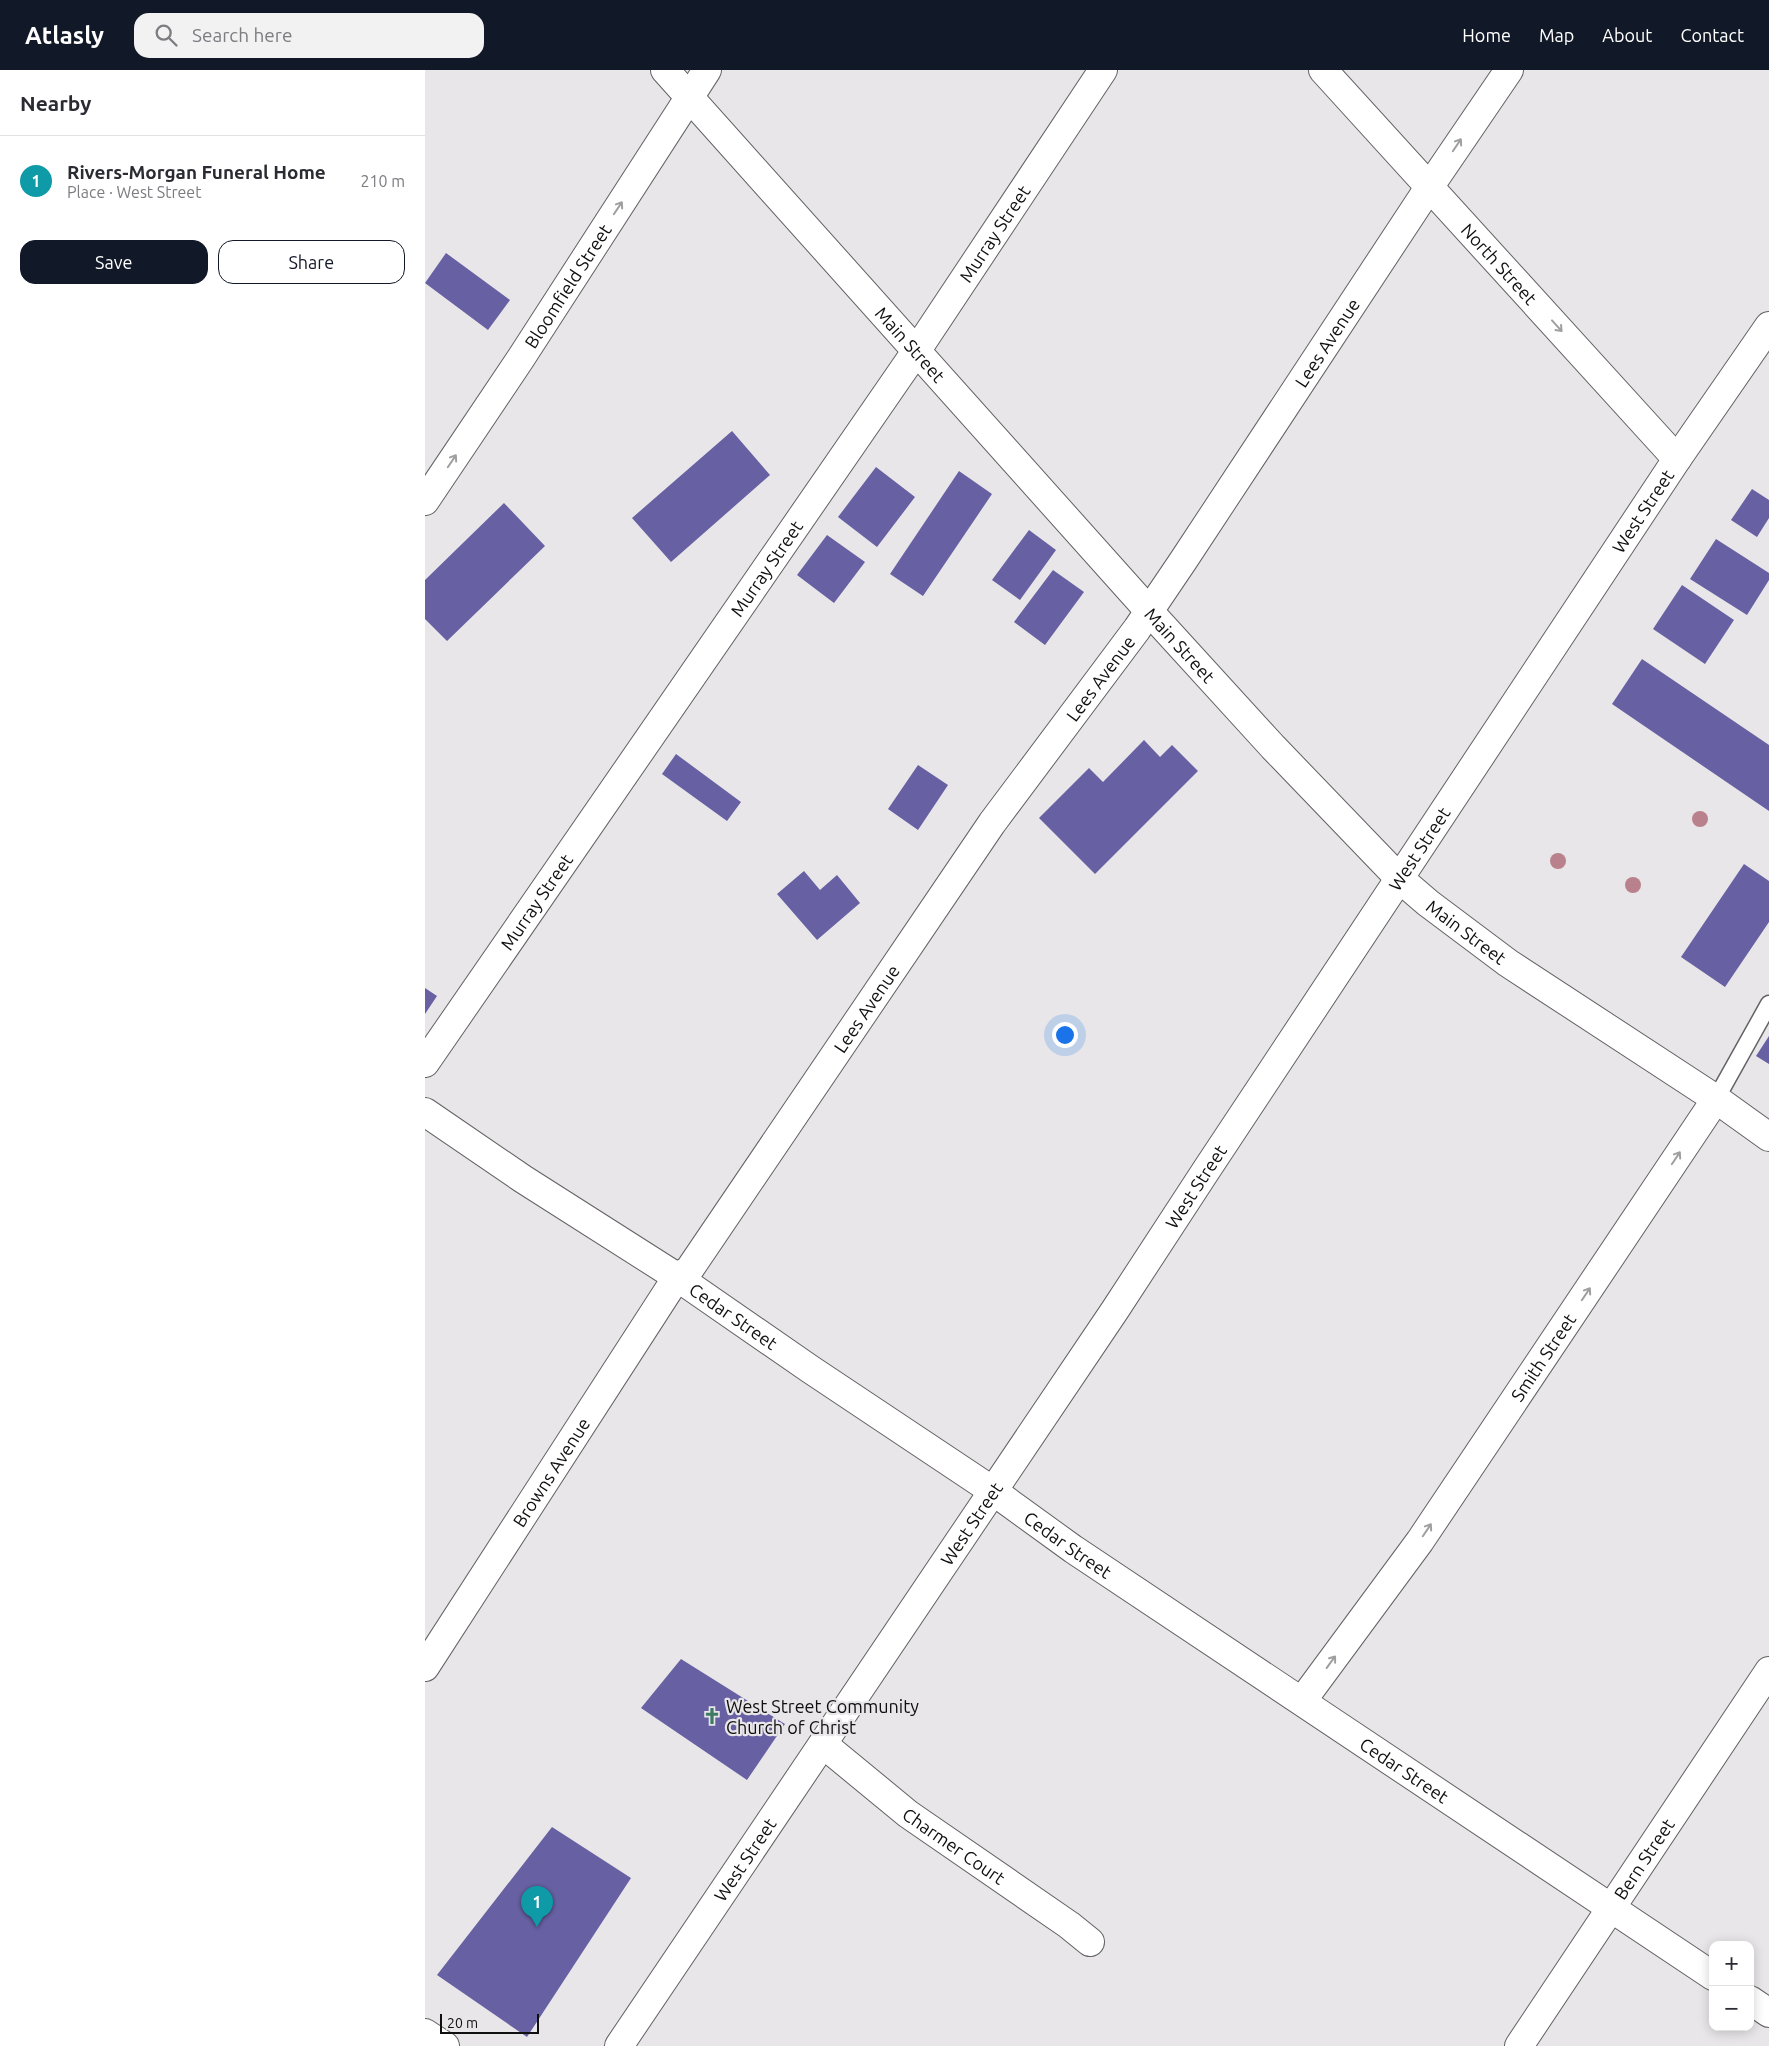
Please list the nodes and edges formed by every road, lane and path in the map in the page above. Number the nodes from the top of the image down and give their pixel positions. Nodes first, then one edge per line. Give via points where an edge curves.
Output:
1 (665, 70) edge
2 (707, 70) edge
3 (1103, 70) edge
4 (1323, 70) edge
5 (1509, 70) edge
6 (689, 96) junction
7 (1430, 186) junction
8 (1769, 326) edge
9 (917, 350) junction
10 (1677, 459) junction
11 (425, 501) edge
12 (1149, 611) junction
13 (1400, 879) junction
14 (1769, 1004) edge
15 (425, 1063) edge
16 (1716, 1099) junction
17 (425, 1112) edge
18 (1769, 1137) edge
19 (677, 1277) junction
20 (993, 1491) junction
21 (425, 1667) edge
22 (1769, 1671) edge
23 (1302, 1701) junction
24 (823, 1744) junction
25 (1611, 1909) junction
26 (1090, 1942) dead end
27 (1709, 1973) edge
28 (1754, 2003) edge
29 (1769, 2013) edge
30 (425, 2033) edge
31 (445, 2046) edge
32 (619, 2046) edge
33 (1519, 2046) edge

1 - 6 street, Main Street
2 - 6 street, Bloomfield Street
3 - 9 street, Murray Street
4 - 7 street, North Street
7 -> 5 street, Lees Avenue
6 - 9 street, Main Street
11 -> 6 street, Bloomfield Street
7 -> 10 street, North Street
7 - 12 street, Lees Avenue
8 - 10 street, West Street
9 - 12 street, Main Street
9 - 15 street, Murray Street
10 - 13 street, West Street
12 - 13 street, Main Street
12 - 19 street, Lees Avenue via 993,823 689,1270
13 - 16 street, Main Street via 1428,904 1509,963
13 - 20 street, West Street
14 - 16 lane, Smith Street
16 - 18 street, Main Street
23 -> 16 street, Smith Street via 1420,1541
17 - 19 street, Cedar Street
19 - 20 street, Cedar Street
19 - 21 street, Browns Avenue
20 - 23 street, Cedar Street via 1073,1549
20 - 24 street, West Street
22 - 25 street, Bern Street
23 - 25 street, Cedar Street
24 - 26 street, Charmer Court via 907,1814
24 - 32 street, West Street
25 - 27 street, Cedar Street
25 - 33 street, Bern Street
28 - 29 street
30 - 31 street

